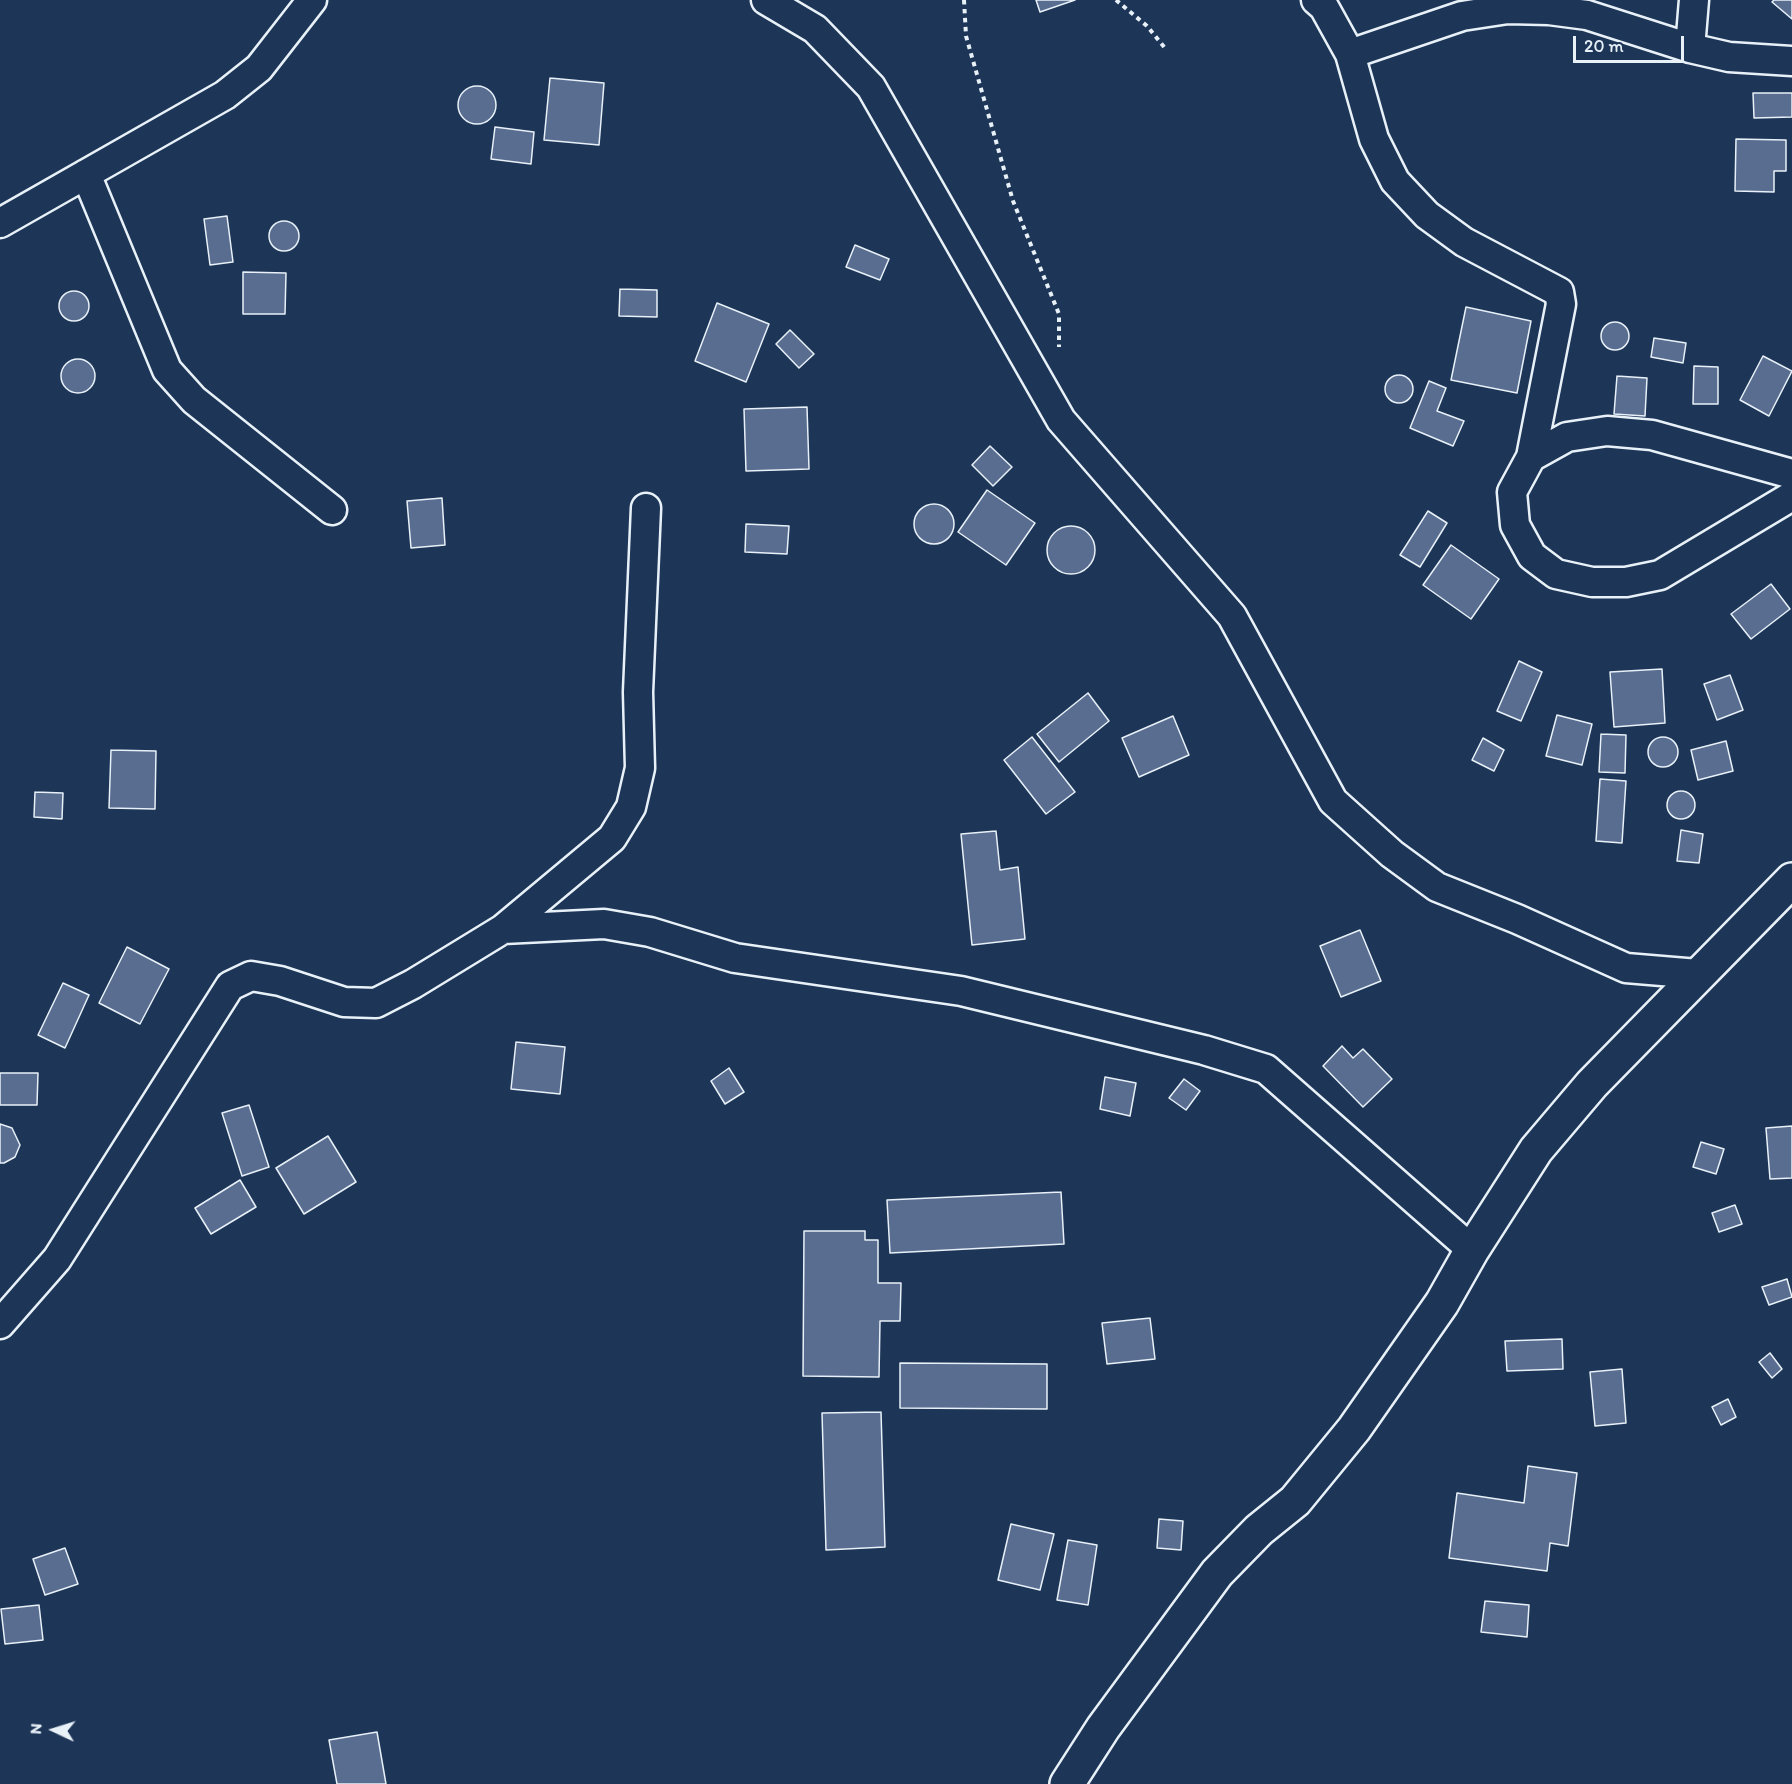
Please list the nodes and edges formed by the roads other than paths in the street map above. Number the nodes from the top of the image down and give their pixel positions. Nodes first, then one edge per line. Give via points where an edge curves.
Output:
1 (312, 0) edge
2 (766, 0) edge
3 (1316, 0) edge
4 (1694, 0) edge
5 (1690, 48) junction
6 (1350, 54) junction
7 (1792, 61) edge
8 (86, 174) junction
9 (0, 223) edge
10 (1531, 456) junction
11 (1792, 474) edge
12 (1792, 496) edge
13 (646, 508) dead end
14 (332, 510) dead end
15 (1792, 880) edge
16 (503, 929) junction
17 (1698, 974) junction
18 (1472, 1250) junction
19 (0, 1324) edge
20 (1067, 1784) edge

1 - 8 street via 259,68 225,94
2 - 17 street via 815,29 871,87 1061,420 1232,616 1333,801 1392,854 1437,887 1626,969
3 - 6 street via 1324,7
4 - 5 street
5 - 6 street via 1587,15 1508,9 1462,16
5 - 7 street via 1729,57
6 - 10 street via 1374,139 1395,181 1427,215 1464,242 1558,292 1561,304
8 - 9 street
8 - 14 street via 167,370 194,400
10 - 11 street via 1568,437 1607,431 1652,435
10 - 12 street via 1512,492 1515,525 1532,556 1556,574 1592,582 1626,582 1660,575
13 - 16 street via 638,692 640,768 631,807 612,838
15 - 17 street
16 - 18 street via 604,924 651,932 735,958 961,991 1204,1050 1266,1069
16 - 19 street via 376,1003 344,1002 251,976 230,986 57,1259
17 - 18 street via 1592,1084 1536,1150
18 - 20 street via 1442,1303 1354,1430 1295,1501 1259,1530 1217,1574 1103,1728

